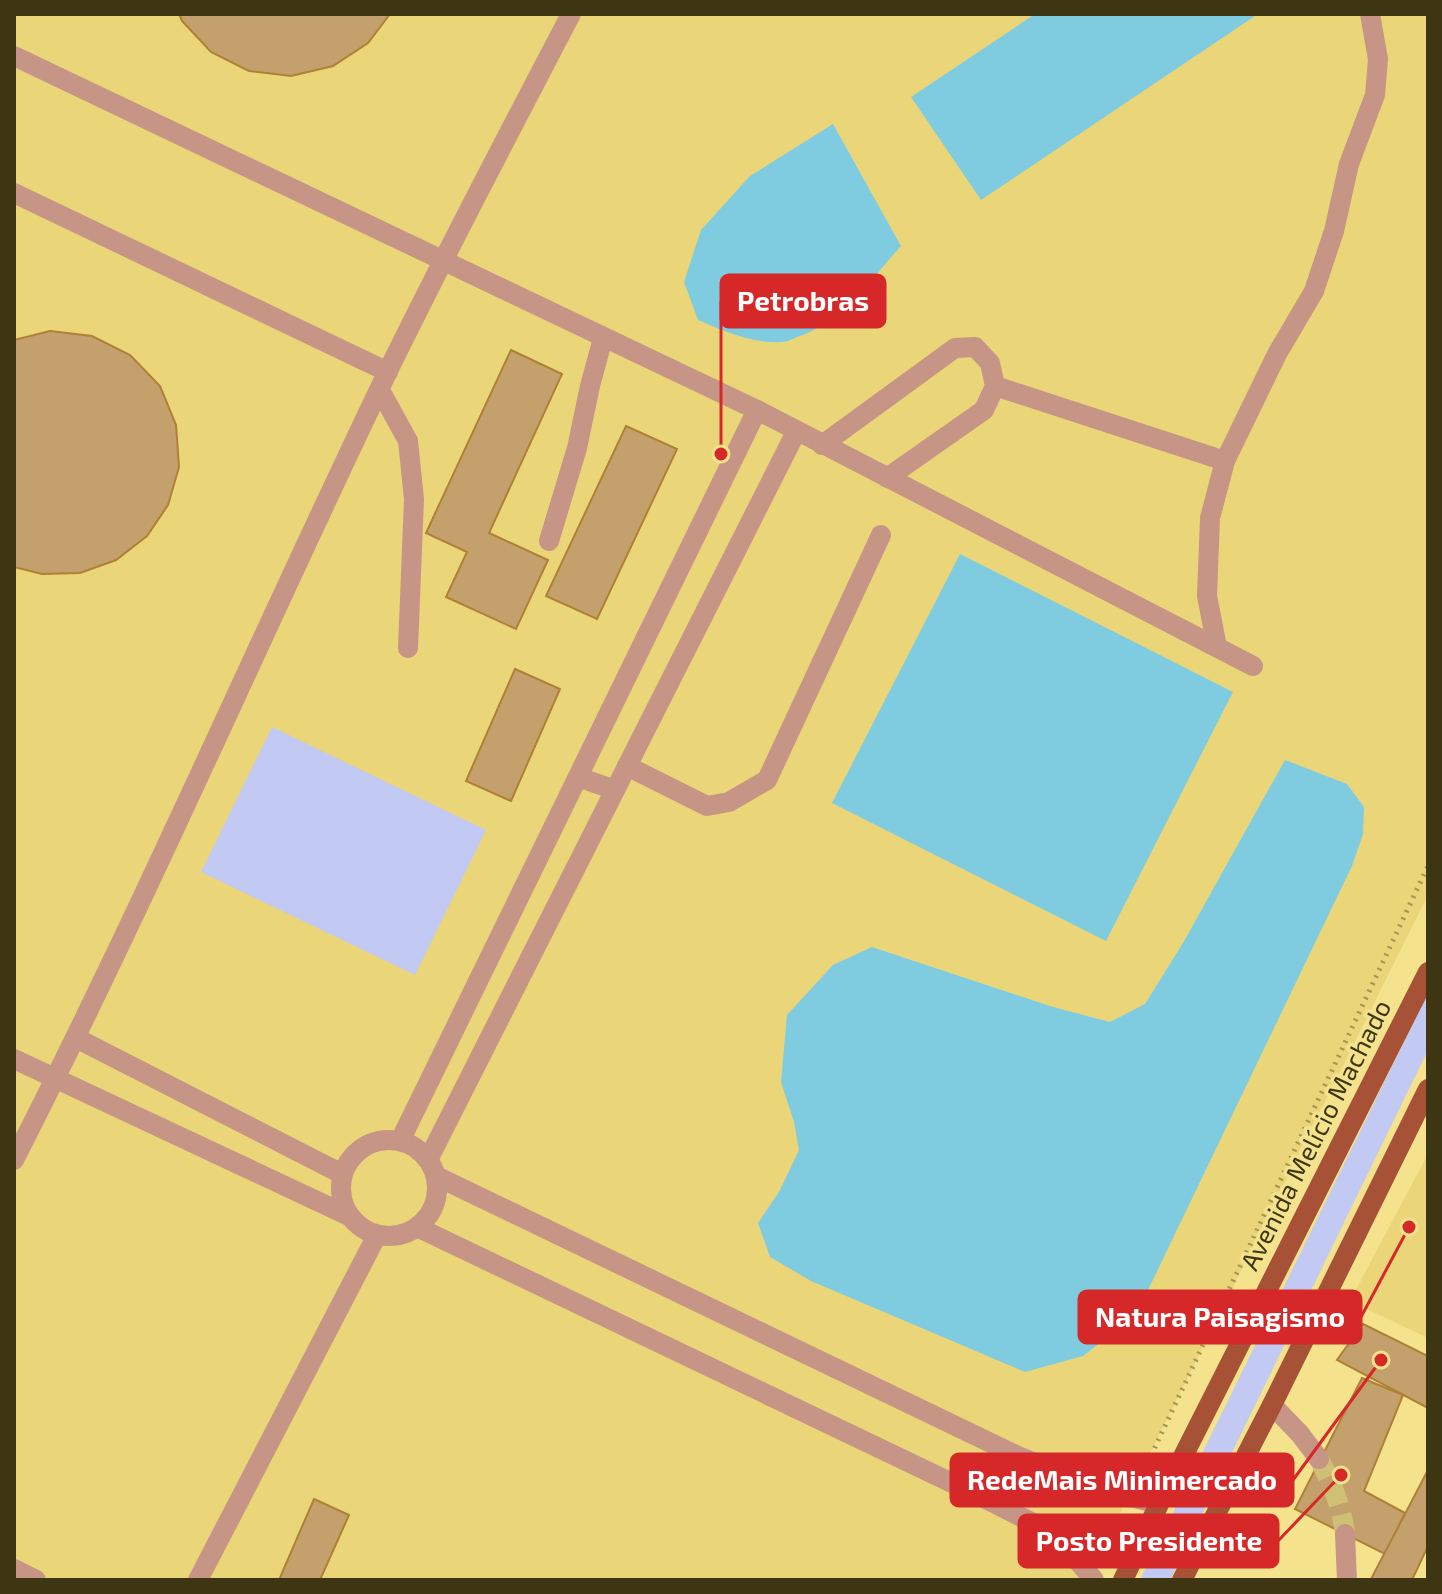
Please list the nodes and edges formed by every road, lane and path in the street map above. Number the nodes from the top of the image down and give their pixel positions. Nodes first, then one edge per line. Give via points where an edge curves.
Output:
1 (571, 14) edge
2 (1370, 14) edge
3 (14, 56) edge
4 (14, 193) edge
5 (442, 261) junction
6 (603, 338) junction
7 (384, 381) junction
8 (995, 386) junction
9 (757, 410) junction
10 (796, 432) junction
11 (822, 445) junction
12 (1225, 461) junction
13 (887, 478) junction
14 (881, 535) dead end
15 (549, 541) dead end
16 (1217, 647) junction
17 (408, 648) dead end
18 (1253, 666) dead end
19 (627, 766) junction
20 (578, 777) junction
21 (615, 790) junction
22 (1428, 866) edge
23 (493, 949) junction
24 (530, 960) junction
25 (1428, 972) edge
26 (76, 1038) junction
27 (14, 1059) edge
28 (55, 1079) junction
29 (1428, 1089) edge
30 (400, 1141) junction
31 (14, 1160) edge
32 (432, 1168) junction
33 (342, 1174) junction
34 (349, 1216) junction
35 (417, 1227) junction
36 (377, 1235) junction
37 (1272, 1405) junction
38 (1319, 1459) tunnel mouth
39 (1131, 1497) junction
40 (1159, 1504) junction
41 (1345, 1534) tunnel mouth
42 (14, 1569) edge
43 (1187, 1578) edge
44 (36, 1580) edge
45 (198, 1580) edge
46 (1094, 1580) edge
47 (1123, 1580) edge
48 (1347, 1580) edge

1 - 5 lane
2 - 12 lane via 1378,59 1375,95 1349,164 1334,231 1314,291
3 - 5 lane
4 - 7 lane
5 - 6 lane
5 - 7 lane
6 - 9 lane
6 - 15 lane
7 - 17 lane via 408,441 414,499
7 - 26 lane
8 - 11 lane via 990,363 975,347 955,348
8 - 12 lane
8 - 13 lane via 984,410
9 - 10 lane
9 - 20 lane
10 - 11 lane
10 - 19 lane
11 - 13 lane
12 - 16 lane via 1210,518 1207,596
13 - 16 lane
14 - 19 lane via 767,780 729,802 707,806
16 - 18 lane
19 - 21 lane
20 - 21 lane
20 - 23 lane
21 - 24 lane
22 - 39 path
23 - 24 lane
23 - 30 lane
24 - 32 lane
25 - 40 main road, Avenida Melício Machado
26 - 28 lane
26 - 33 lane
27 - 28 lane
28 - 31 lane
28 - 34 lane
29 - 37 main road
30 - 32 lane via 416,1148
30 - 33 lane via 364,1146
32 - 35 lane via 437,1195
32 - 39 lane via 1018,1456
33 - 34 lane via 340,1196
34 - 36 lane
35 - 36 lane via 398,1235
35 - 46 lane via 1056,1535
36 - 45 lane
37 - 38 lane
37 - 43 main road
39 - 40 lane
40 - 47 main road, Avenida Melício Machado
41 - 48 lane
42 - 44 lane

